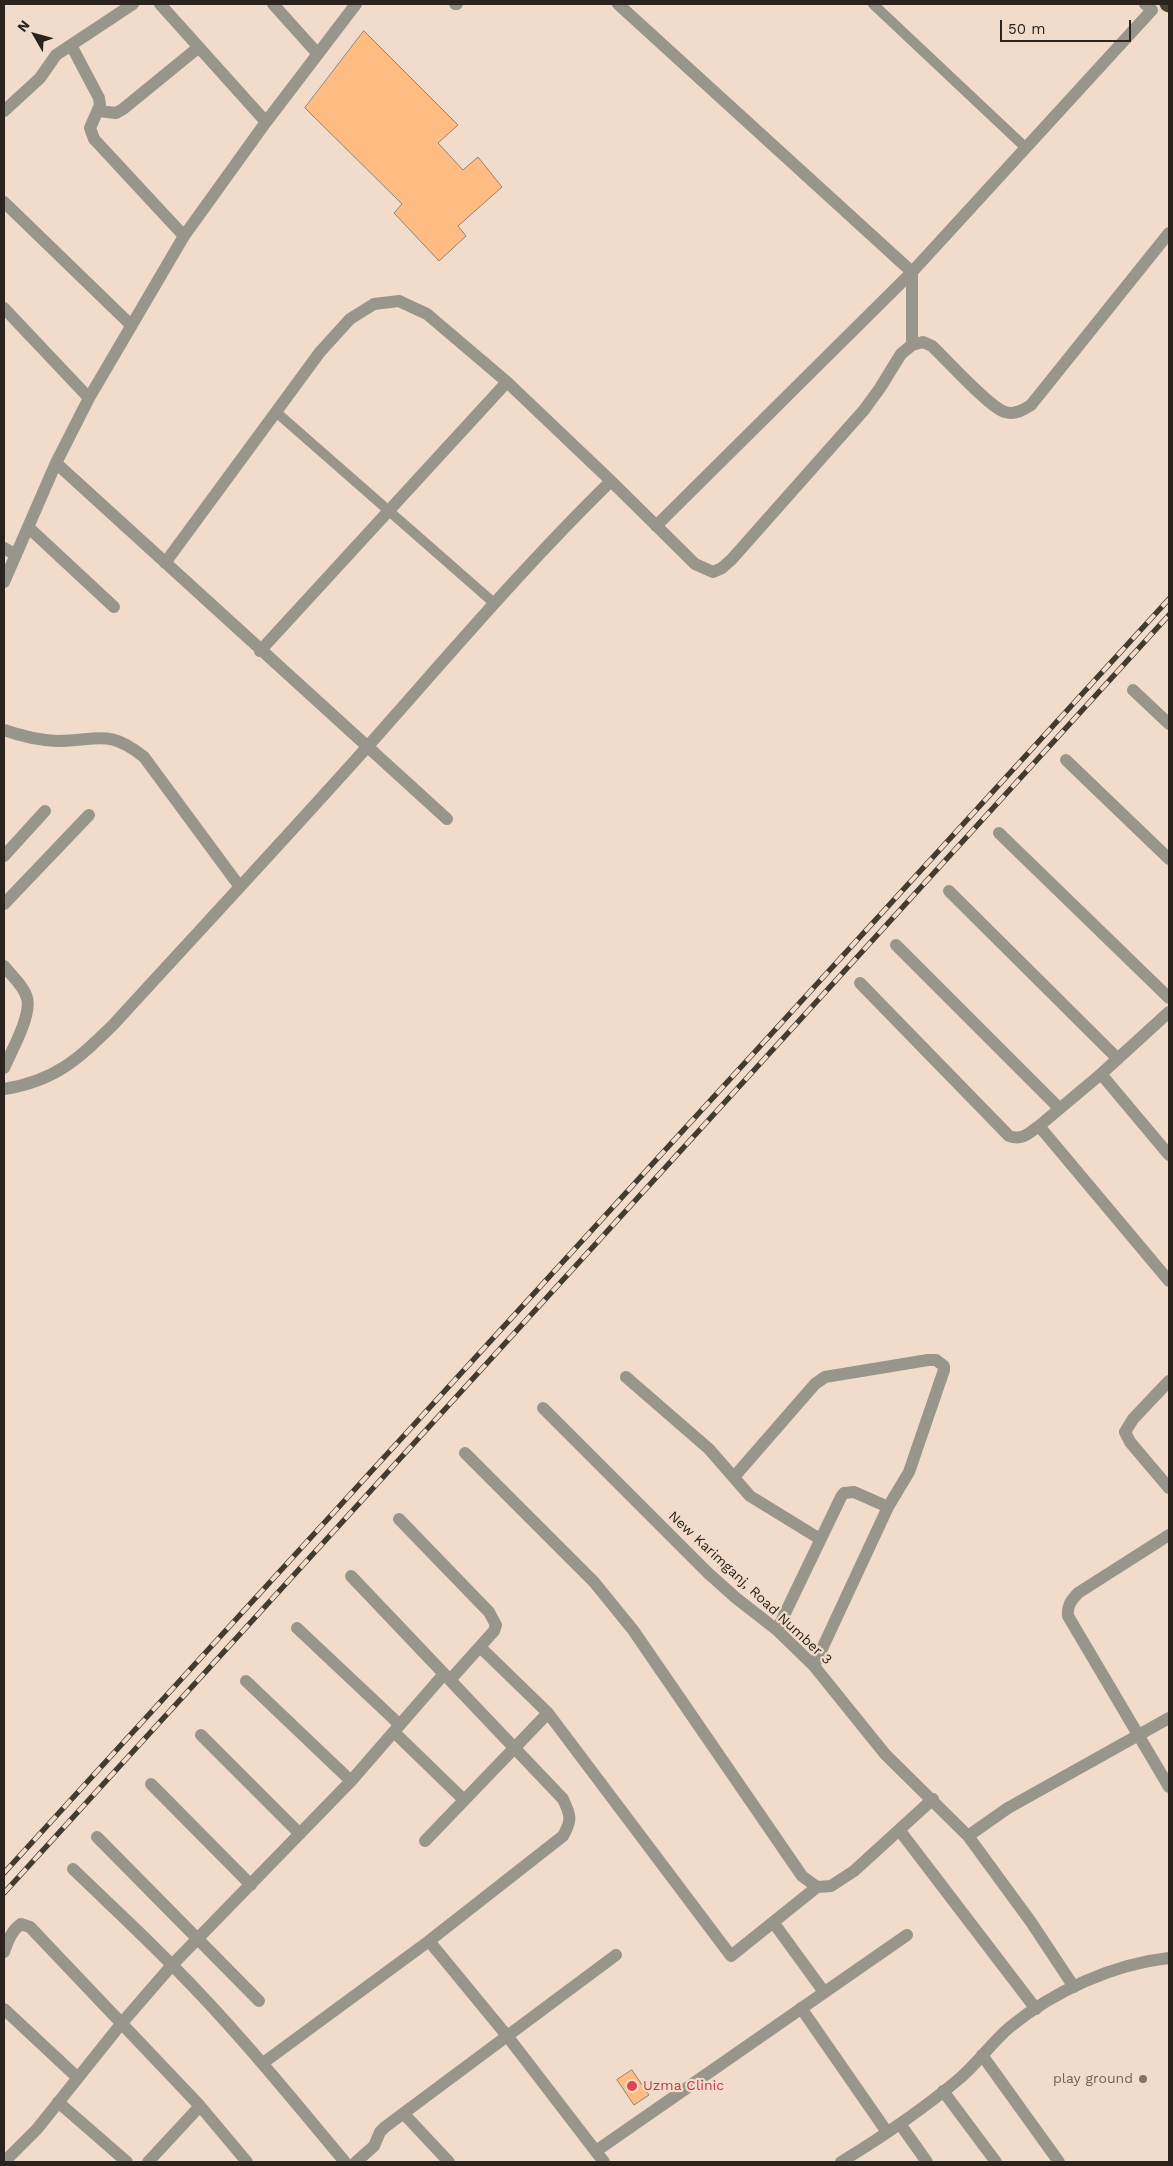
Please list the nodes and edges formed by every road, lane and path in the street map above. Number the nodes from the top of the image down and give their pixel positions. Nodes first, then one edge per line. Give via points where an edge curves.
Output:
1 (133, 4) edge
2 (160, 4) edge
3 (273, 4) edge
4 (356, 4) edge
5 (618, 4) edge
6 (873, 4) edge
7 (1145, 4) edge
8 (71, 45) junction
9 (199, 47) junction
10 (317, 53) junction
11 (4, 111) edge
12 (98, 111) junction
13 (266, 122) junction
14 (1026, 148) junction
15 (4, 202) edge
16 (1169, 233) edge
17 (184, 236) junction
18 (912, 272) junction
19 (4, 308) edge
20 (131, 325) junction
21 (912, 345) junction
22 (507, 382) junction
23 (89, 398) junction
24 (276, 412) junction
25 (56, 463) junction
26 (611, 481) junction
27 (388, 511) junction
28 (656, 526) junction
29 (28, 527) junction
30 (4, 548) edge
31 (16, 555) junction
32 (165, 563) junction
33 (4, 582) edge
34 (494, 603) junction
35 (114, 607) dead end
36 (260, 651) junction
37 (1133, 690) dead end
38 (1169, 724) edge
39 (4, 730) edge
40 (368, 746) junction
41 (1066, 760) dead end
42 (45, 811) dead end
43 (89, 815) dead end
44 (447, 819) dead end
45 (999, 833) dead end
46 (4, 856) edge
47 (1169, 858) edge
48 (240, 887) junction
49 (950, 891) dead end
50 (4, 904) edge
51 (896, 945) dead end
52 (4, 966) edge
53 (860, 983) dead end
54 (1169, 998) edge
55 (1167, 1019) edge
56 (1118, 1058) junction
57 (4, 1068) edge
58 (1100, 1074) junction
59 (4, 1089) edge
60 (1059, 1108) junction
61 (1039, 1126) junction
62 (1169, 1155) edge
63 (1169, 1281) edge
64 (626, 1377) dead end
65 (1169, 1381) edge
66 (543, 1408) dead end
67 (465, 1453) dead end
68 (734, 1477) junction
69 (1169, 1488) edge
70 (888, 1507) junction
71 (399, 1519) dead end
72 (1169, 1535) edge
73 (820, 1539) junction
74 (351, 1576) dead end
75 (297, 1628) dead end
76 (777, 1630) junction
77 (480, 1647) junction
78 (814, 1666) junction
79 (447, 1677) junction
80 (246, 1682) dead end
81 (548, 1713) junction
82 (1169, 1718) edge
83 (397, 1728) junction
84 (1138, 1734) junction
85 (201, 1735) dead end
86 (514, 1748) junction
87 (351, 1781) junction
88 (151, 1784) dead end
89 (1169, 1787) edge
90 (464, 1800) junction
91 (933, 1800) junction
92 (900, 1831) junction
93 (300, 1834) junction
94 (97, 1836) dead end
95 (968, 1836) junction
96 (425, 1841) dead end
97 (73, 1869) dead end
98 (251, 1885) junction
99 (817, 1887) junction
100 (773, 1922) junction
101 (907, 1935) dead end
102 (199, 1939) junction
103 (429, 1941) junction
104 (4, 1952) edge
105 (616, 1955) dead end
106 (1169, 1958) edge
107 (172, 1965) junction
108 (1074, 1987) junction
109 (824, 1992) junction
110 (259, 2001) dead end
111 (801, 2008) junction
112 (4, 2009) edge
113 (1036, 2009) junction
114 (121, 2024) junction
115 (508, 2037) junction
116 (982, 2055) junction
117 (263, 2063) junction
118 (78, 2078) junction
119 (943, 2091) junction
120 (58, 2102) junction
121 (200, 2106) junction
122 (404, 2114) junction
123 (900, 2124) junction
124 (887, 2132) junction
125 (596, 2151) junction
126 (4, 2162) edge
127 (126, 2162) edge
128 (148, 2162) edge
129 (247, 2162) edge
130 (346, 2162) edge
131 (356, 2162) edge
132 (449, 2162) edge
133 (604, 2162) edge
134 (841, 2162) edge
135 (927, 2162) edge
136 (996, 2162) edge
137 (1060, 2162) edge

1 - 8 street
2 - 9 street
3 - 10 street
4 - 10 street
5 - 18 street
6 - 14 lane
7 - 14 street via 1152,10
8 - 11 street via 56,55 40,78
8 - 12 street via 98,94
9 - 12 street via 123,109 116,113
9 - 13 street
10 - 13 street
12 - 17 street via 90,128 94,139
13 - 17 street
14 - 18 street
15 - 20 street
16 - 21 street via 1031,405 1020,412 1006,413 993,405 932,346 923,342
17 - 20 street
18 - 21 street
18 - 28 street
19 - 23 street
20 - 23 street
21 - 28 street via 902,354 864,410 722,568 713,572 695,564
22 - 24 street via 427,314 399,301 374,304 350,319 320,352
22 - 26 street
22 - 27 street
23 - 25 street
24 - 27 lane
24 - 32 street
25 - 29 street
25 - 32 street
26 - 28 street
26 - 34 street
27 - 34 lane
27 - 36 street
29 - 31 street
29 - 35 street
30 - 31 street
31 - 33 street
32 - 36 street
34 - 40 street
36 - 40 street
37 - 38 street
39 - 48 street via 34,739 113,738 129,745 144,757
40 - 44 street
40 - 48 street
41 - 47 street
42 - 46 street
43 - 50 street
45 - 54 street
48 - 59 street via 78,1059 42,1081
49 - 56 street
51 - 60 street
52 - 57 street via 27,997 28,1007
53 - 61 street via 1009,1136 1024,1137
55 - 56 street
56 - 58 street
58 - 60 street
58 - 62 street
60 - 61 street
61 - 63 street
64 - 68 street via 709,1449
65 - 69 street via 1125,1432
66 - 76 street, New Karimganj, Road Number 3 via 708,1573
67 - 99 street via 594,1582 633,1630 802,1876
68 - 70 street via 825,1376 936,1360 941,1362 944,1370 926,1426 909,1472
68 - 73 street via 750,1496
70 - 73 street via 854,1492 844,1492
70 - 78 street
71 - 77 street via 494,1620 494,1631
72 - 84 street via 1078,1593 1068,1608 1068,1616
73 - 76 street
74 - 79 street
75 - 83 street
76 - 78 street, New Karimganj, Road Number 3
77 - 79 street
77 - 81 street
78 - 91 street, New Karimganj, Road Number 3 via 885,1754
79 - 83 street
79 - 86 street
80 - 87 street
81 - 86 street
81 - 100 street via 731,1956
82 - 84 street
83 - 87 street
83 - 90 street
84 - 89 street
84 - 95 street via 1008,1808
85 - 93 street
86 - 90 street
86 - 103 street via 563,1800 570,1813 570,1824 563,1836
87 - 93 street
88 - 98 street
90 - 96 street
91 - 92 street
91 - 95 street, New Karimganj, Road Number 3
92 - 99 street via 854,1871 831,1886
92 - 113 street
93 - 98 street
94 - 102 street
95 - 108 street, New Karimganj, Road Number 3
97 - 107 street
98 - 102 street
99 - 100 street
100 - 109 street
101 - 109 street
102 - 107 street
102 - 110 street
103 - 115 street
103 - 117 street
104 - 114 street via 17,1927 21,1924 30,1927
105 - 115 street
106 - 108 street via 1144,1961
107 - 114 street
107 - 117 street
108 - 113 street
109 - 111 street
111 - 124 street
111 - 125 street
112 - 118 street
113 - 116 street via 1010,2027
114 - 118 street
114 - 121 street
115 - 122 street
115 - 125 street
116 - 119 street
116 - 137 street
117 - 130 street
118 - 120 street
119 - 123 street
119 - 136 street
120 - 126 street
120 - 127 street
121 - 128 street
121 - 129 street
122 - 131 street via 380,2132 374,2146
122 - 132 street
123 - 124 street
123 - 135 street
124 - 134 street
125 - 133 street

